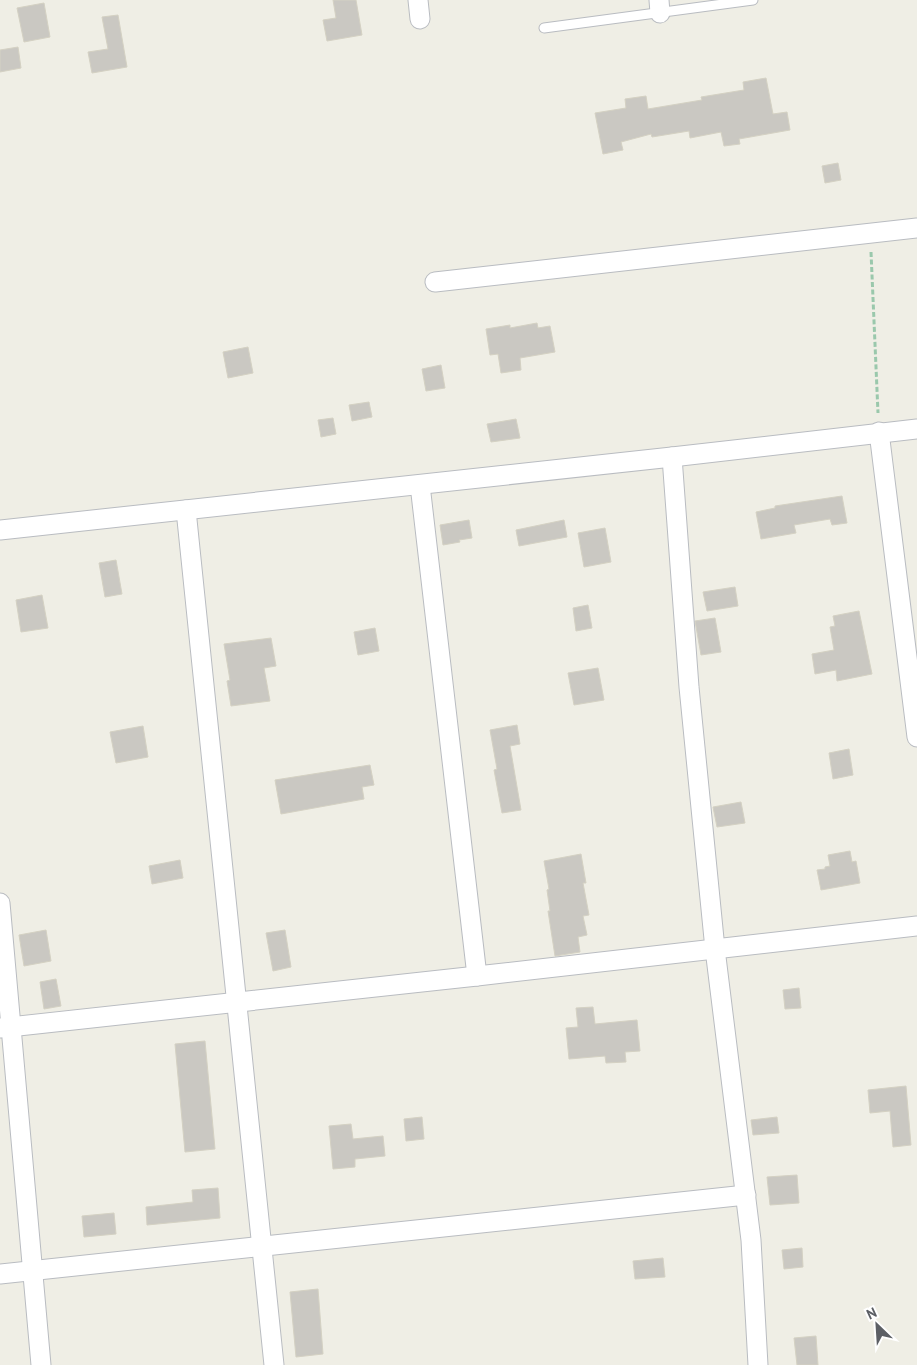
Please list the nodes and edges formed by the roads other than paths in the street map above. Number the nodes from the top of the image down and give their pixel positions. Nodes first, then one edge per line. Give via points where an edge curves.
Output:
1 (418, 0) edge
2 (753, 0) edge
3 (660, 6) edge
4 (420, 19) dead end
5 (544, 28) dead end
6 (917, 228) edge
7 (435, 282) dead end
8 (917, 429) edge
9 (879, 432) junction
10 (672, 457) junction
11 (420, 485) junction
12 (186, 510) junction
13 (0, 530) edge
14 (917, 737) edge
15 (0, 903) edge
16 (917, 926) edge
17 (715, 949) junction
18 (477, 976) junction
19 (237, 1002) junction
20 (6, 1027) edge
21 (746, 1194) junction
22 (262, 1246) junction
23 (33, 1270) junction
24 (0, 1274) edge
25 (41, 1365) edge
26 (274, 1365) edge
27 (758, 1365) edge

1 - 4 street
2 - 3 lane
3 - 5 lane
6 - 7 street
8 - 9 street
9 - 10 street
9 - 14 street
10 - 11 street
10 - 17 street via 689,687
11 - 12 street
11 - 18 street
12 - 13 street
12 - 19 street
15 - 20 street
16 - 17 street
17 - 18 street
17 - 21 street
18 - 19 street
19 - 20 street
19 - 22 street
20 - 23 street
21 - 22 street
21 - 27 street
22 - 23 street
22 - 26 street
23 - 24 street
23 - 25 street

